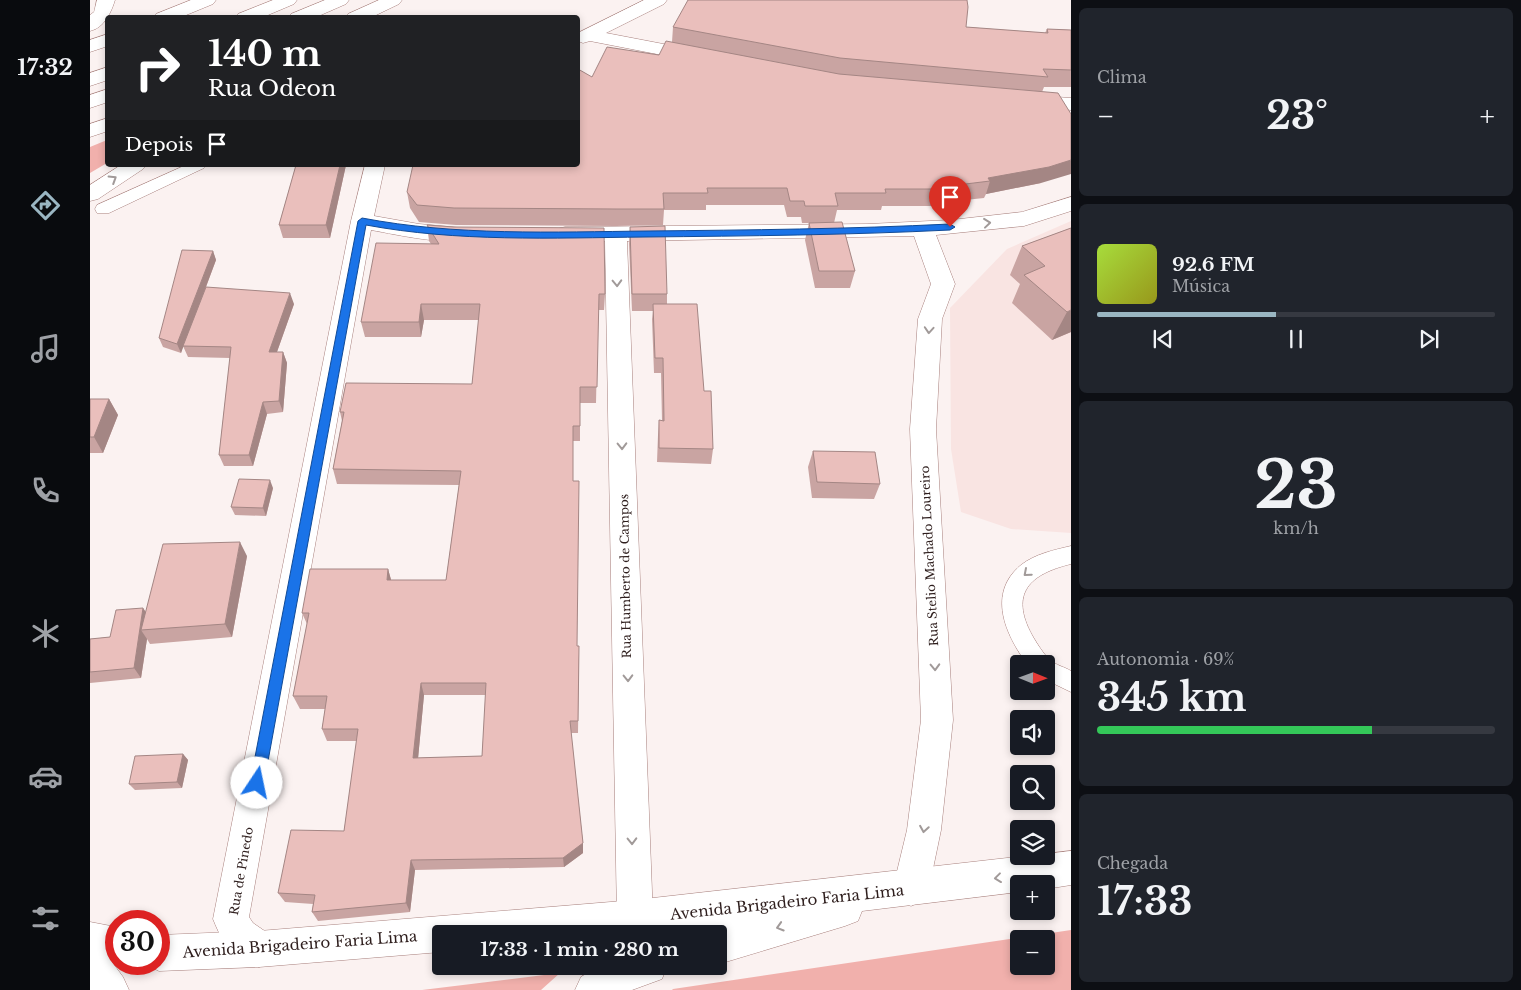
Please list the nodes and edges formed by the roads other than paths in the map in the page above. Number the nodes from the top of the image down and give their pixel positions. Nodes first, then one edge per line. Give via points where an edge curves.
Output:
1 (106, 0) edge
2 (207, 0) edge
3 (288, 0) edge
4 (340, 0) edge
5 (393, 0) edge
6 (400, 0) edge
7 (658, 0) edge
8 (170, 15) edge
9 (251, 15) edge
10 (304, 15) edge
11 (360, 15) edge
12 (377, 15) edge
13 (90, 26) edge
14 (583, 37) edge
15 (105, 40) edge
16 (90, 46) edge
17 (712, 59) edge
18 (105, 74) edge
19 (90, 80) edge
20 (105, 96) edge
21 (1013, 100) edge
22 (90, 102) edge
23 (1071, 104) edge
24 (105, 125) edge
25 (90, 131) edge
26 (134, 167) edge
27 (193, 167) edge
28 (374, 167) edge
29 (96, 201) edge
30 (1071, 204) edge
31 (362, 221) junction
32 (922, 228) junction
33 (484, 234) edge
34 (541, 234) edge
35 (616, 235) junction
36 (1071, 555) edge
37 (1032, 655) edge
38 (1055, 674) edge
39 (1071, 682) edge
40 (1068, 867) edge
41 (911, 888) junction
42 (635, 918) junction
43 (551, 925) edge
44 (432, 935) edge
45 (90, 940) edge
46 (105, 943) edge
47 (727, 944) edge
48 (259, 949) junction
49 (170, 952) edge
50 (90, 964) edge
51 (621, 975) edge
52 (110, 990) edge
53 (594, 990) edge

1 - 13 main road via 102,13
2 - 8 main road
3 - 9 main road
4 - 10 main road
5 - 11 main road
6 - 12 main road
7 - 14 main road
14 - 17 main road
15 - 16 main road
18 - 19 main road
20 - 22 main road
21 - 23 main road
24 - 25 main road
29 -> 26 main road
27 - 29 lane
28 - 31 main road, Rua de Pinedo
32 -> 30 main road via 1024,219
31 - 33 main road via 419,231
31 - 48 main road, Rua de Pinedo via 231,919 240,936
32 - 35 main road
32 -> 41 main road, Rua Stelio Machado Loureiro via 943,284 930,319 923,429 937,720 924,830
34 - 35 main road
35 -> 42 main road, Rua Humberto de Campos
36 -> 37 lane via 1046,560 1025,572 1014,587 1011,605 1014,624
38 - 39 lane
40 -> 41 main road, Avenida Brigadeiro Faria Lima
41 - 42 main road, Avenida Brigadeiro Faria Lima
41 -> 47 main road
42 - 43 main road, Avenida Brigadeiro Faria Lima
44 - 48 main road, Avenida Brigadeiro Faria Lima
45 - 46 main road
48 - 49 main road, Avenida Brigadeiro Faria Lima
50 - 52 main road
51 - 53 main road

